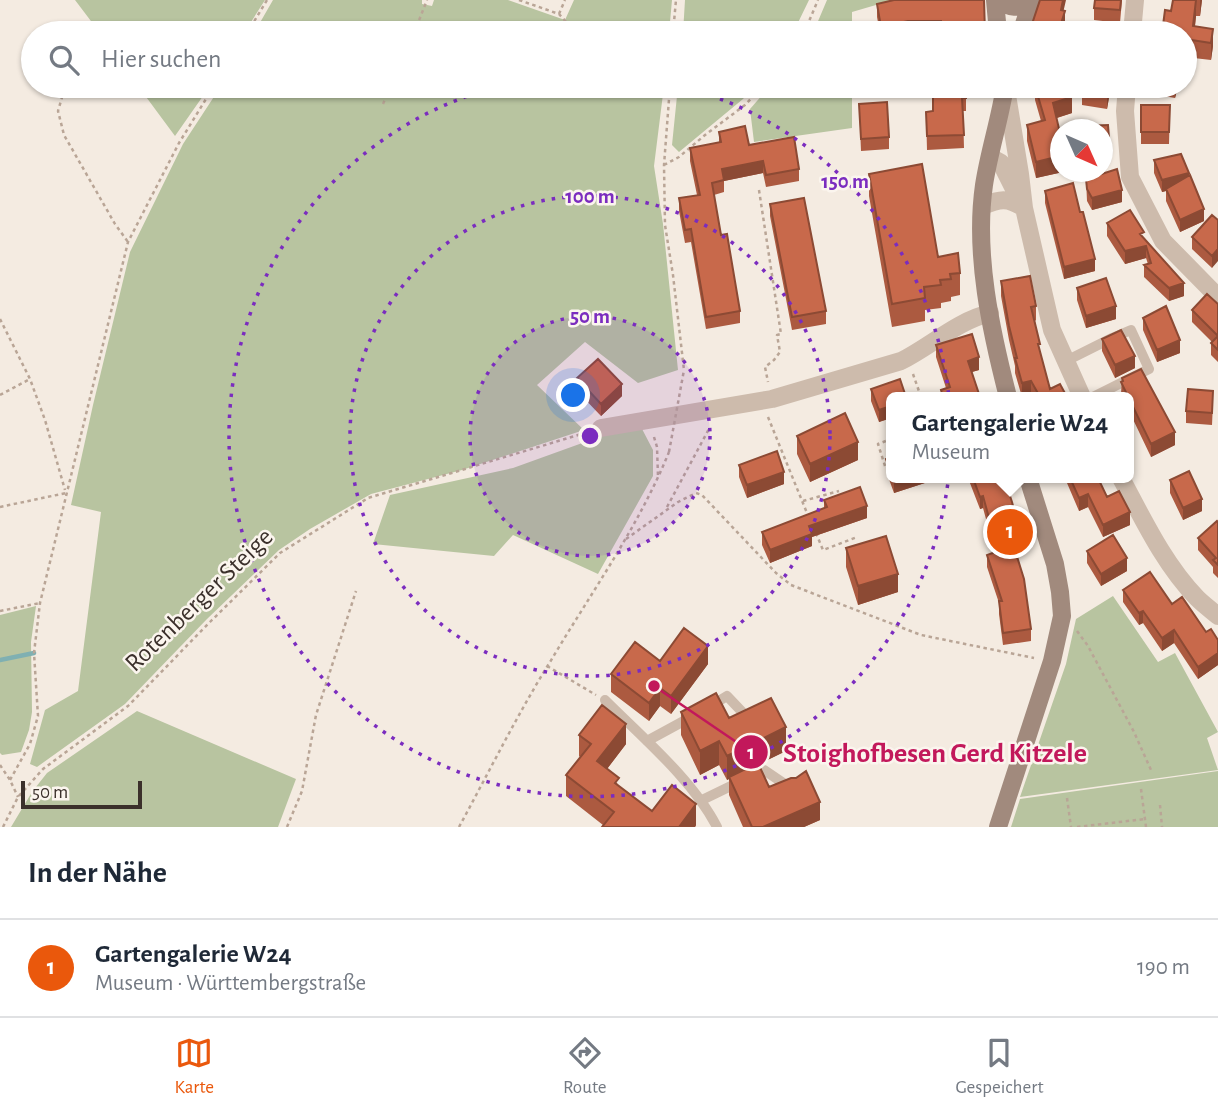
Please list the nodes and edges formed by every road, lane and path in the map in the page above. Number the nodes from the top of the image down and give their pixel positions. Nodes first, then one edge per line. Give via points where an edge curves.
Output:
1 (267, 0) edge
2 (427, 0) edge
3 (519, 0) edge
4 (565, 0) edge
5 (676, 0) edge
6 (818, 0) edge
7 (997, 0) edge
8 (1135, 0) edge
9 (1031, 1) edge
10 (559, 14) junction
11 (254, 21) edge
12 (419, 21) edge
13 (565, 21) edge
14 (674, 21) edge
15 (809, 21) edge
16 (998, 21) edge
17 (1025, 21) edge
18 (1133, 21) edge
19 (62, 98) edge
20 (207, 98) edge
21 (386, 98) edge
22 (669, 98) edge
23 (752, 98) edge
24 (1003, 98) edge
25 (1007, 98) edge
26 (1126, 98) edge
27 (383, 104) dead end
28 (990, 157) junction
29 (664, 165) junction
30 (760, 190) dead end
31 (982, 206) junction
32 (1024, 208) junction
33 (128, 242) junction
34 (1218, 297) edge
35 (990, 313) junction
36 (0, 319) edge
37 (907, 358) junction
38 (1066, 361) junction
39 (30, 379) junction
40 (919, 392) edge
41 (1006, 392) edge
42 (1080, 392) edge
43 (1103, 392) edge
44 (0, 395) edge
45 (767, 400) junction
46 (642, 421) junction
47 (601, 428) joint
48 (710, 428) dead end
49 (886, 441) edge
50 (885, 466) edge
51 (658, 478) junction
52 (1030, 483) edge
53 (1124, 483) edge
54 (839, 491) edge
55 (66, 493) junction
56 (803, 501) junction
57 (0, 507) edge
58 (666, 509) junction
59 (857, 537) dead end
60 (625, 539) junction
61 (356, 592) dead end
62 (40, 603) junction
63 (0, 611) edge
64 (1218, 616) edge
65 (1062, 617) junction
66 (1052, 661) junction
67 (547, 666) junction
68 (605, 700) joint
69 (747, 716) edge
70 (647, 741) junction
71 (0, 765) edge
72 (1151, 770) dead end
73 (10, 780) junction
74 (793, 789) edge
75 (1141, 789) dead end
76 (18, 797) junction
77 (1067, 798) dead end
78 (700, 801) junction
79 (1160, 805) dead end
80 (1145, 819) junction
81 (3, 827) edge
82 (287, 827) edge
83 (459, 827) edge
84 (718, 827) edge
85 (998, 827) edge
86 (1070, 827) edge
87 (1077, 827) edge
88 (1146, 827) edge
89 (1162, 827) edge

1 - 11 path
2 - 12 path
3 - 10 path
4 - 10 path
5 - 14 path
6 - 15 path
7 - 9 street via 1018,8
7 - 16 street
8 - 18 street
9 - 17 street
10 - 13 path
19 - 33 path via 58,110 64,135
20 - 33 path
21 - 27 path
22 - 29 path
23 - 29 path via 679,158
24 - 28 street
25 - 32 street
26 - 34 street via 1130,177 1163,240
28 - 31 street
28 - 32 street via 1001,163
29 - 51 path, bridge via 665,225 684,370 669,452
30 - 45 path via 781,334 777,335 780,352 765,367
31 - 32 street via 1008,200
31 - 35 street via 981,251
32 - 38 street via 1052,330
33 - 55 path
35 - 37 street via 975,317
35 - 41 street
36 - 39 path
37 - 40 path
37 - 45 street
38 - 42 street
38 - 43 lane via 1131,330 1149,369
39 - 44 path
39 - 55 path
45 - 46 street
45 - 56 path
46 - 47 street
46 - 51 path via 654,436
47 - 76 path, Rotenberger Steige via 368,498 280,553 128,706 43,769
48 - 58 path
49 - 50 path via 878,444
51 - 60 path
52 - 65 street via 1055,564
53 - 64 street via 1173,569
54 - 56 path
55 - 57 path
55 - 62 path
56 - 59 path via 822,550
58 - 60 path
58 - 66 path via 696,493 702,495 791,585 921,635
60 - 67 path
61 - 82 path via 316,715 302,791
62 - 63 path
62 - 73 path via 34,653 38,716 30,744
65 - 66 street
65 - 72 path via 1088,646
66 - 85 street
67 - 68 path
67 - 83 path
68 - 70 lane
69 - 70 lane via 727,696
70 - 78 lane
71 - 73 path
73 - 76 path
74 - 78 lane via 764,771
75 - 80 path
76 - 81 path, Rotenberger Steige
77 - 86 path
78 - 84 lane
79 - 89 path
80 - 87 path
80 - 88 path

